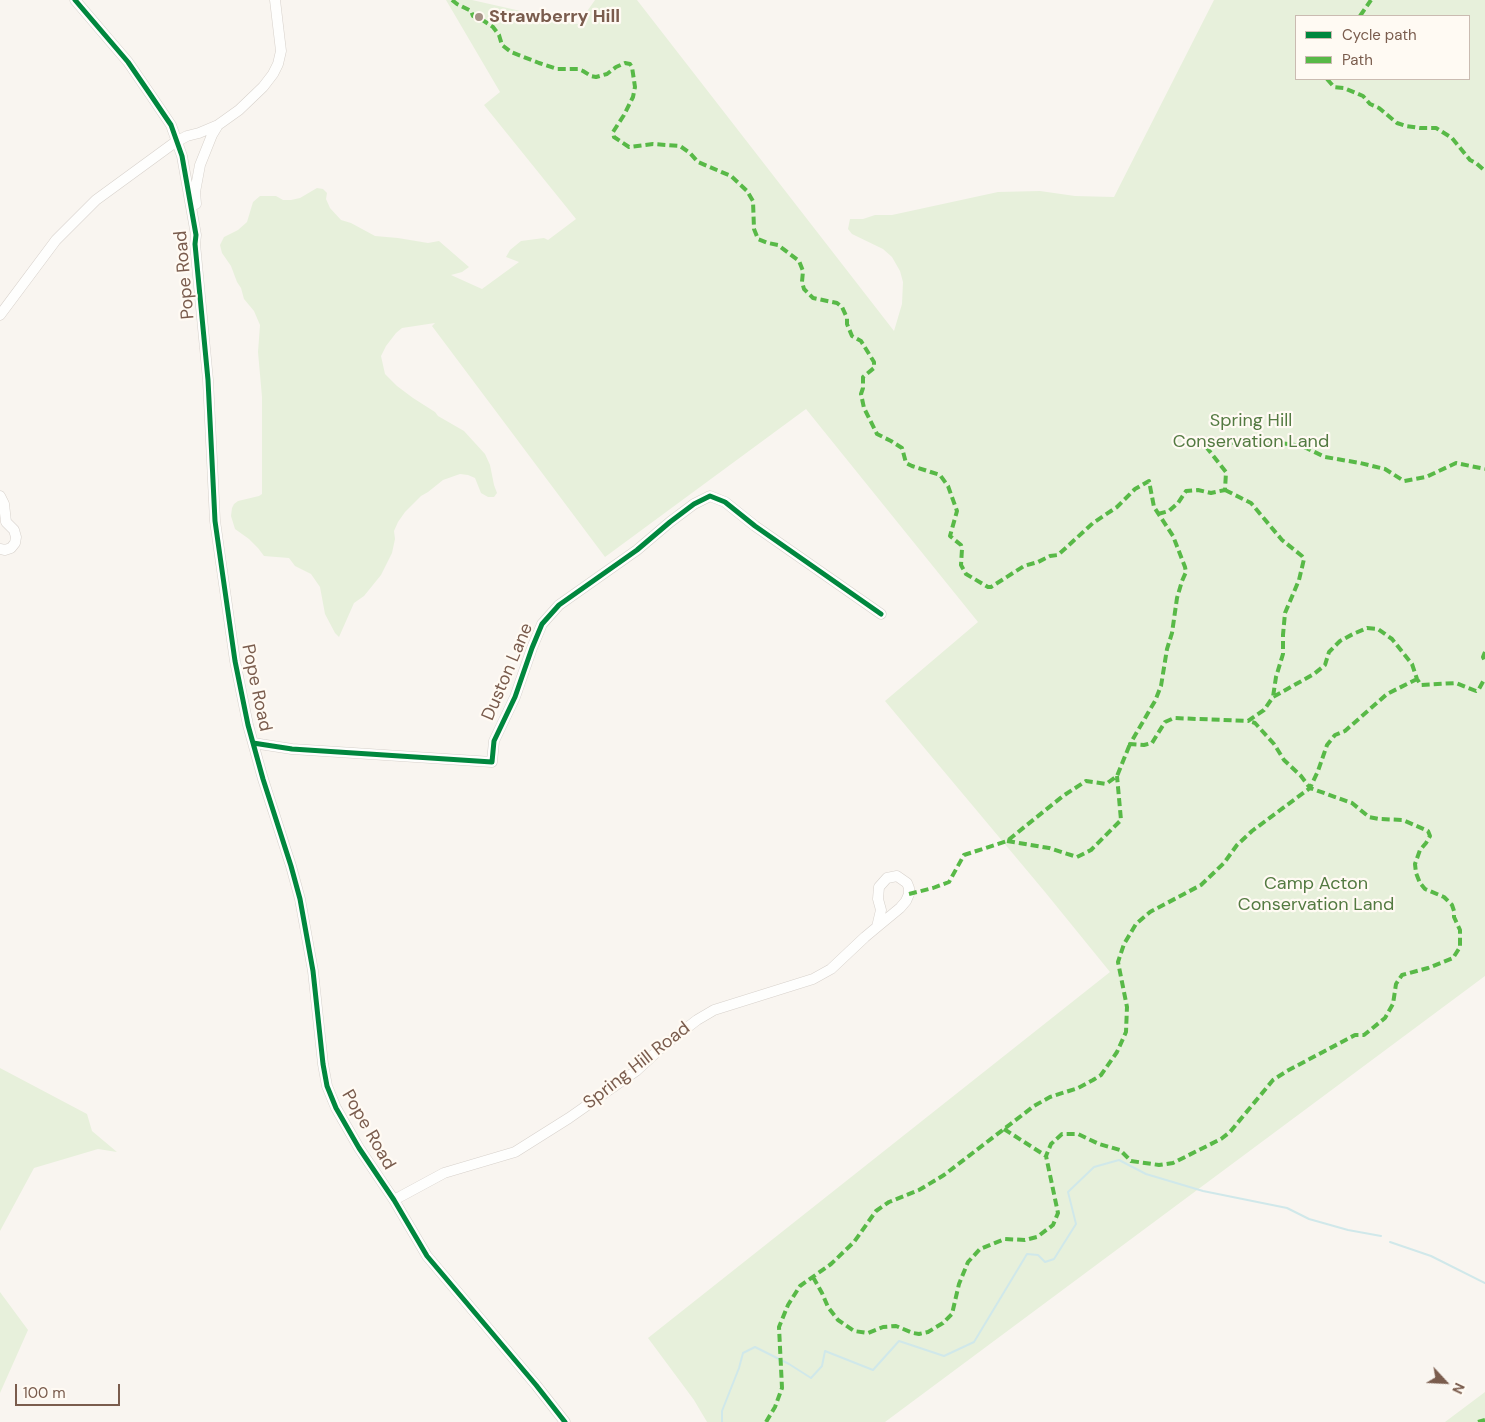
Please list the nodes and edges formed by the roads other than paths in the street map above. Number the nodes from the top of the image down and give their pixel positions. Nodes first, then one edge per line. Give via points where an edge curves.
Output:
1 (75, 0) edge
2 (275, 0) edge
3 (218, 125) junction
4 (177, 141) junction
5 (196, 234) junction
6 (0, 315) edge
7 (0, 496) edge
8 (3, 524) edge
9 (0, 549) edge
10 (881, 614) dead end
11 (253, 743) junction
12 (877, 927) junction
13 (394, 1200) junction
14 (565, 1422) edge

1 - 4 street, Pope Road via 128,62 171,125
2 - 3 street via 281,51 278,64 264,87
3 - 4 street
3 - 5 street, Pope Road via 200,165 195,192
4 - 5 street, Pope Road
4 - 6 street via 79,215 56,240
5 - 11 street, Pope Road via 215,521 235,661
7 - 8 street via 4,504
8 - 9 street via 14,530 16,537 11,548
10 - 11 street, Duston Lane via 725,502 710,496 694,504 637,550 559,605 542,624 515,697 494,741 492,762 292,749
11 - 13 street, Pope Road via 300,899 313,971 327,1086 336,1108
12 - 12 street, Spring Hill Road via 881,910 879,887 886,878 897,876 907,883 909,894 900,908
12 - 13 street, Spring Hill Road via 831,969 813,979 714,1010 702,1017 636,1071 515,1152 444,1173
13 - 14 street, Pope Road via 427,1256

